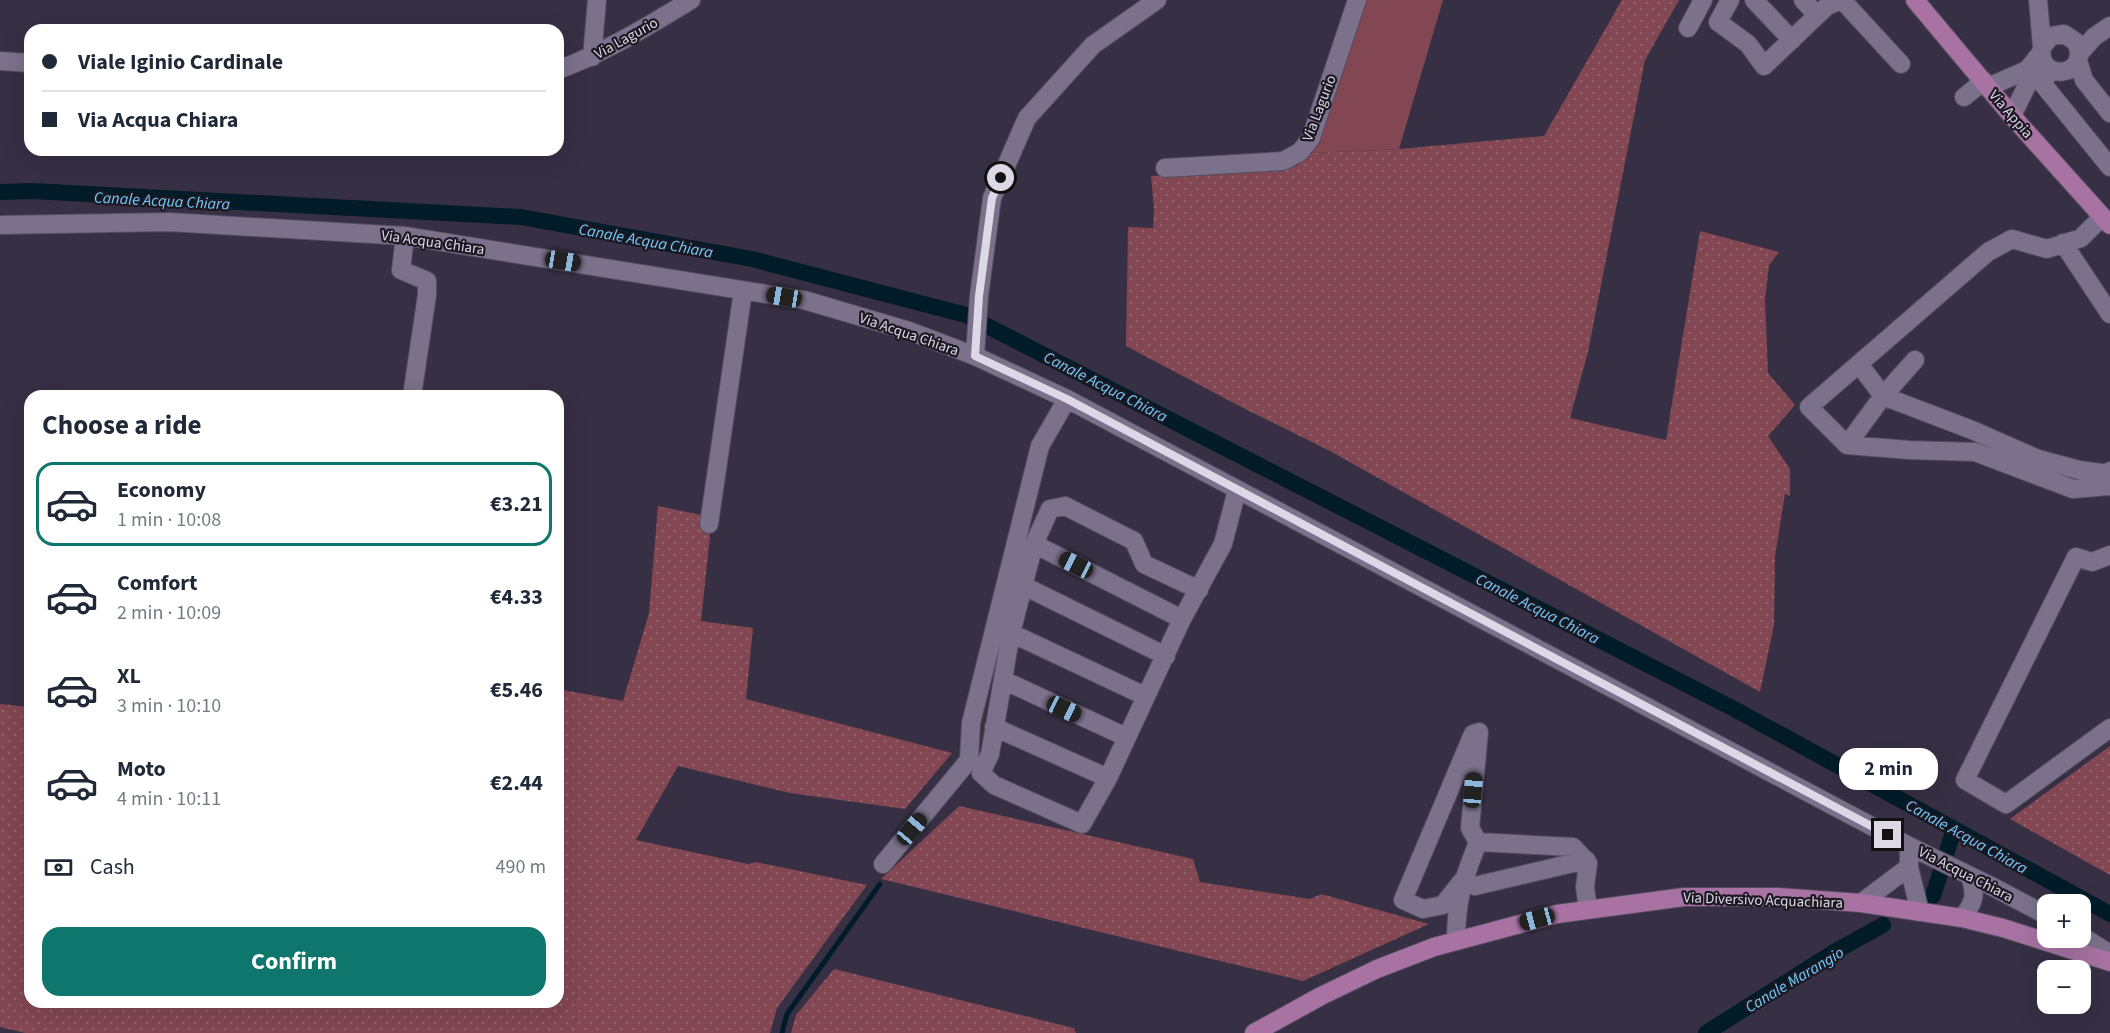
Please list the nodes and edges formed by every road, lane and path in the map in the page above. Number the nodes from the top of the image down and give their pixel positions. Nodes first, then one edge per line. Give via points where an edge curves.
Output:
1 (597, 0) edge
2 (691, 0) edge
3 (1157, 0) edge
4 (1357, 0) edge
5 (1703, 0) edge
6 (1730, 0) edge
7 (1754, 0) edge
8 (1803, 0) edge
9 (1842, 0) edge
10 (1915, 0) edge
11 (2038, 0) edge
12 (1817, 15) junction
13 (2110, 26) edge
14 (1688, 28) dead end
15 (1792, 40) junction
16 (2041, 50) junction
17 (592, 57) junction
18 (2078, 58) junction
19 (0, 61) edge
20 (24, 63) edge
21 (1901, 64) dead end
22 (564, 68) edge
23 (2056, 72) junction
24 (2038, 78) junction
25 (1986, 84) junction
26 (1964, 97) dead end
27 (2110, 113) edge
28 (2012, 116) junction
29 (2110, 167) edge
30 (1165, 168) dead end
31 (2106, 221) edge
32 (0, 225) edge
33 (405, 236) junction
34 (2063, 243) junction
35 (743, 291) junction
36 (2110, 314) edge
37 (975, 347) junction
38 (1915, 360) dead end
39 (1859, 364) junction
40 (413, 390) edge
41 (1883, 396) junction
42 (1067, 399) junction
43 (1847, 445) junction
44 (2110, 471) edge
45 (2110, 486) edge
46 (1237, 490) junction
47 (709, 524) dead end
48 (1034, 544) junction
49 (2110, 555) edge
50 (1024, 586) junction
51 (1199, 590) junction
52 (1182, 619) junction
53 (1011, 633) junction
54 (1166, 656) junction
55 (1003, 680) junction
56 (1145, 696) junction
57 (994, 727) junction
58 (2110, 728) edge
59 (1126, 737) junction
60 (1108, 778) junction
61 (1478, 842) junction
62 (1909, 846) junction
63 (1586, 860) junction
64 (883, 864) dead end
65 (1909, 867) junction
66 (1970, 876) junction
67 (1462, 881) junction
68 (1862, 903) junction
69 (1588, 909) junction
70 (1905, 910) junction
71 (2037, 910) edge
72 (1962, 918) junction
73 (1456, 941) junction
74 (2091, 942) edge
75 (2110, 954) edge
76 (2110, 962) edge
77 (1254, 1033) edge

1 - 17 street
2 - 17 street, Via Lagurio
3 - 37 street via 1093,45 1027,118 992,198
4 - 30 street, Via Lagurio via 1311,138 1300,152 1283,160
5 - 14 street
6 - 15 street via 1718,22 1748,44 1764,66
7 - 15 street
8 - 12 street
9 - 12 street
9 - 21 street
10 - 25 main road, Via Appia
11 - 16 street
12 - 15 street
13 - 18 street
16 - 18 street via 2051,36 2064,34 2076,42
16 - 23 street via 2045,65
16 - 25 street via 2027,70
17 - 22 street, Via Lagurio
18 - 23 street via 2069,70
18 - 27 street via 2084,80
19 - 20 street
23 - 24 street
24 - 28 street via 2029,81
24 - 29 street
25 - 26 street
25 - 28 main road, Via Appia
28 - 31 main road, Via Appia
31 - 34 street via 2080,238
32 - 33 street, Via Acqua Chiara via 169,222
33 - 35 street, Via Acqua Chiara
33 - 40 street via 400,270 426,281 427,295
34 - 36 street
34 - 39 street via 2048,249 2012,239 1988,252
35 - 37 street, Via Acqua Chiara via 804,300
35 - 47 street
37 - 42 street, Via Acqua Chiara
38 - 41 street
39 - 41 street
39 - 43 street via 1809,407
41 - 43 street
41 - 44 street via 2038,459 2079,470 2108,474
42 - 46 street, Via Acqua Chiara
42 - 64 street via 1041,446 971,723 969,760
43 - 45 street via 1976,452 2073,489
46 - 51 street via 1223,544
46 - 62 street, Via Acqua Chiara
48 - 50 street
48 - 51 street via 1050,510 1065,506 1134,540 1144,564
48 - 52 street
49 - 58 street via 2092,562 2076,557 1965,780 2006,804
50 - 53 street
50 - 54 street
51 - 52 street
52 - 54 street
53 - 55 street
53 - 56 street
54 - 56 street
55 - 57 street
55 - 59 street
56 - 59 street
57 - 60 street
57 - 60 street via 990,754 981,773 994,785 1082,824
59 - 60 street
61 - 63 street via 1573,847
61 - 67 street
61 - 67 street via 1470,828 1479,732 1473,734 1403,900 1423,909 1443,905
62 - 65 street
62 - 66 street, Via Acqua Chiara
63 - 67 street via 1475,886
63 - 69 street
65 - 68 street
65 - 70 street
66 - 71 street, Via Acqua Chiara
66 - 72 street via 1975,891 1971,907
67 - 73 street
68 - 69 main road, Via Diversivo Acquachiara via 1778,897 1684,897
68 - 70 main road, Via Diversivo Acquachiara
69 - 73 main road, Via Diversivo Acquachiara
70 - 72 main road, Via Diversivo Acquachiara
72 - 76 main road, Via Diversivo Acquachiara
73 - 77 main road, Via Diversivo Acquachiara via 1377,969
74 - 75 street

